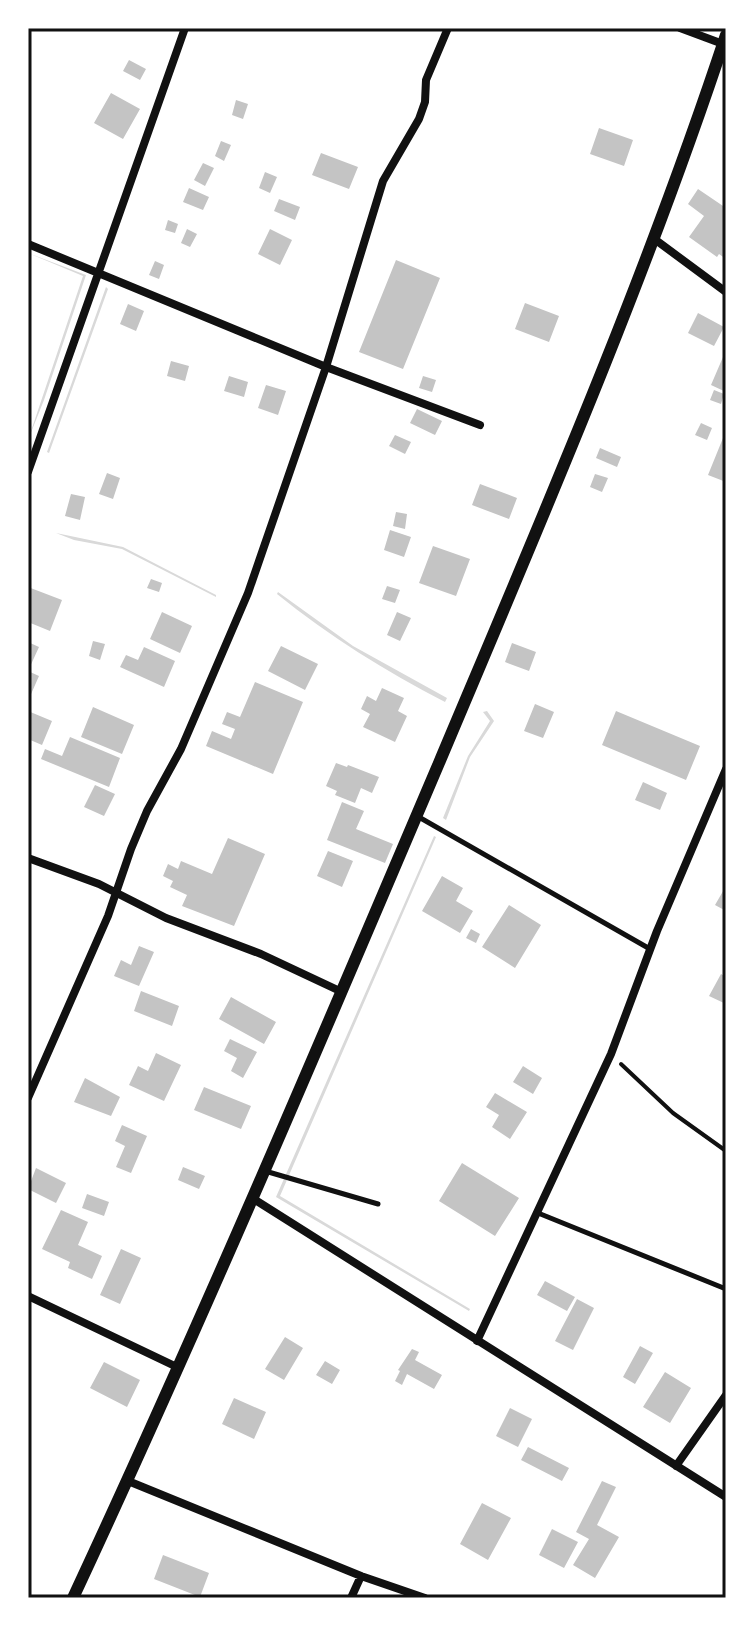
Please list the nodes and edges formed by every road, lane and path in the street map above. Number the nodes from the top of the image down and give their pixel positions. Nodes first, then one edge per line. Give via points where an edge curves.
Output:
1 (185, 28) edge
2 (448, 28) edge
3 (680, 28) edge
4 (724, 39) edge
5 (653, 238) junction
6 (28, 244) edge
7 (100, 273) junction
8 (726, 292) edge
9 (326, 367) junction
10 (480, 425) dead end
11 (28, 472) edge
12 (726, 769) edge
13 (417, 816) junction
14 (28, 858) edge
15 (116, 893) junction
16 (650, 949) junction
17 (342, 992) junction
18 (611, 1054) junction
19 (28, 1098) edge
20 (726, 1151) edge
21 (264, 1170) junction
22 (252, 1198) junction
23 (378, 1204) dead end
24 (537, 1213) junction
25 (726, 1289) edge
26 (28, 1296) edge
27 (477, 1341) junction
28 (179, 1368) junction
29 (726, 1395) edge
30 (676, 1466) junction
31 (128, 1481) junction
32 (726, 1497) edge
33 (361, 1576) junction
34 (73, 1598) edge
35 (351, 1598) edge
36 (425, 1598) edge

1 - 7 street
2 - 9 street via 426,80 419,119 383,181
3 - 4 street
4 - 5 street
5 - 8 street
5 - 13 street via 558,482
6 - 7 street
7 - 9 street
7 - 11 street
9 - 10 street
9 - 15 street via 233,633 147,811
12 - 16 street
13 - 16 lane
13 - 17 street
14 - 15 street
15 - 17 street
15 - 19 street
16 - 18 street
17 - 21 street
18 - 20 path via 673,1113
18 - 24 street
21 - 22 street
21 - 23 lane
22 - 27 street
22 - 28 street
24 - 25 lane
24 - 27 street
26 - 28 street
27 - 30 street
28 - 31 street
29 - 30 street
30 - 32 street
31 - 33 street
31 - 34 street
33 - 35 street
33 - 36 street

